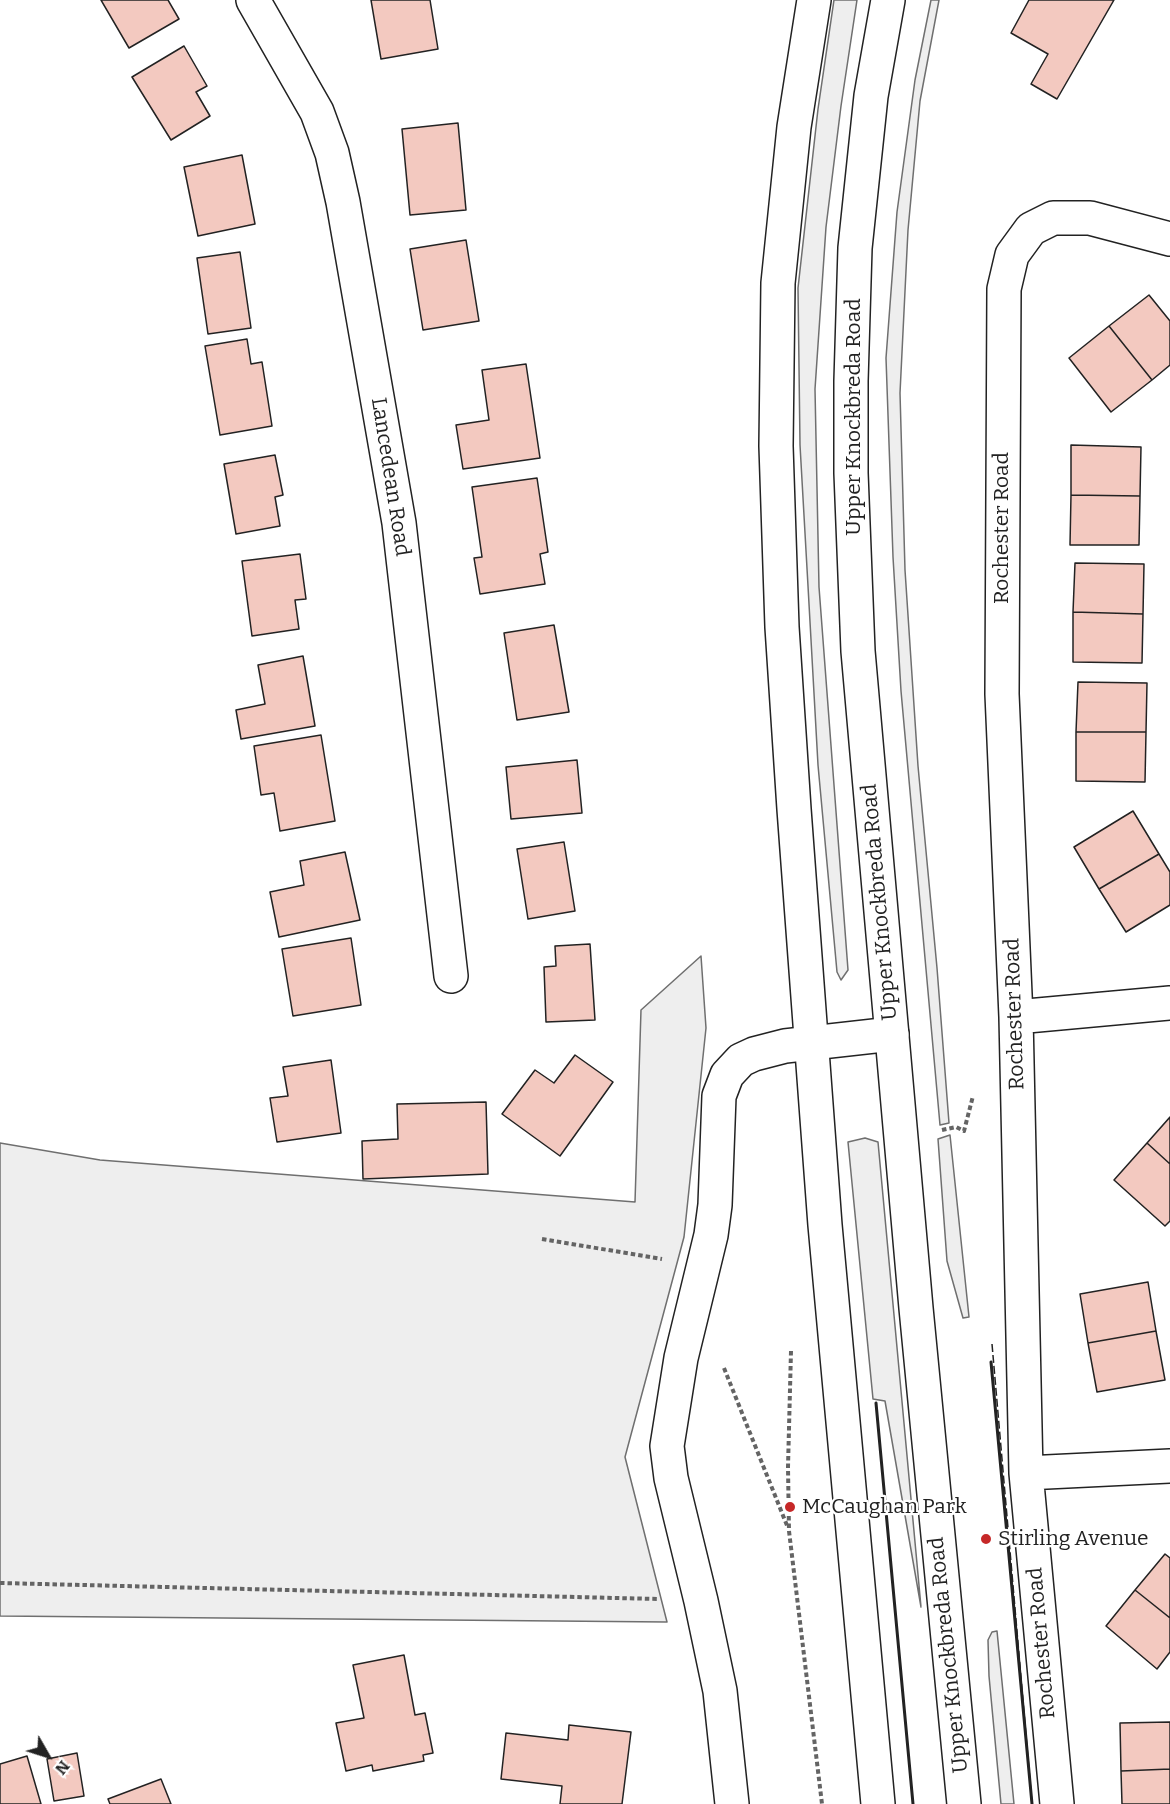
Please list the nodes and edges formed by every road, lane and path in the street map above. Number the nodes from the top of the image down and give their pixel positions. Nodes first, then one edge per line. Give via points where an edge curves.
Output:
1 (253, 0) edge
2 (814, 0) edge
3 (888, 0) edge
4 (1170, 238) edge
5 (451, 976) dead end
6 (1170, 1003) edge
7 (1016, 1017) junction
8 (892, 1034) junction
9 (811, 1043) junction
10 (542, 1239) dead end
11 (704, 1266) junction
12 (791, 1349) dead end
13 (724, 1367) dead end
14 (1170, 1466) edge
15 (1026, 1473) junction
16 (789, 1531) junction
17 (0, 1583) edge
18 (701, 1601) junction
19 (732, 1804) edge
20 (822, 1804) edge
21 (878, 1804) edge
22 (964, 1804) edge
23 (1057, 1804) edge

1 - 5 main road, Lancedean Road via 317,112 344,202 399,523
2 - 9 main road via 794,127 778,283 776,446 782,627
3 - 8 main road, Upper Knockbreda Road via 871,96 855,248 851,473 858,651
4 - 7 main road, Rochester Road via 1090,218 1053,218 1031,229 1012,255 1004,289 1002,694
6 - 7 main road
7 - 15 main road, Rochester Road
8 - 9 main road
8 - 22 main road, Upper Knockbreda Road
9 - 11 main road via 754,1054 741,1060 727,1075 719,1096 715,1205
9 - 21 main road
10 - 11 path
11 - 18 main road via 681,1358 668,1446 671,1478
12 - 16 path
13 - 16 path
14 - 15 main road
15 - 23 main road, Rochester Road
16 - 20 path
17 - 18 path
18 - 19 main road via 720,1690

